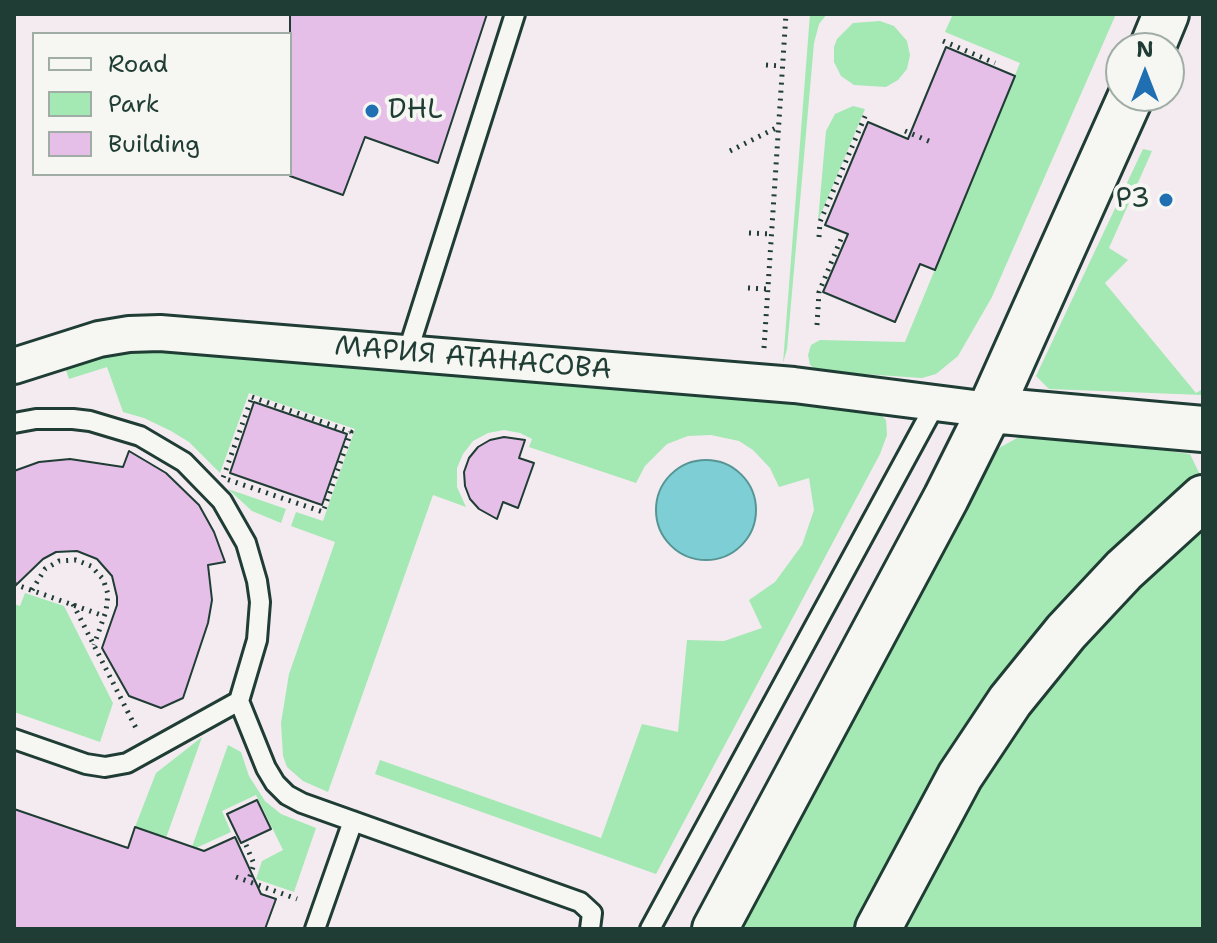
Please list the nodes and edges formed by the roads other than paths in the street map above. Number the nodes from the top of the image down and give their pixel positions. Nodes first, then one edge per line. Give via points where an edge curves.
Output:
1 (515, 14) edge
2 (1124, 112) edge
3 (407, 354) junction
4 (14, 366) edge
5 (936, 403) junction
6 (990, 410) junction
7 (14, 423) edge
8 (1203, 429) edge
9 (1203, 498) edge
10 (239, 701) junction
11 (14, 739) edge
12 (353, 821) junction
13 (315, 929) edge
14 (590, 929) edge
15 (650, 929) edge
16 (715, 929) edge
17 (878, 929) edge

1 - 3 lane
2 - 6 main road
3 - 4 street, МАРИЯ АТАНАСОВА via 160,333 99,339
3 - 5 street, МАРИЯ АТАНАСОВА via 794,385
5 - 6 street, МАРИЯ АТАНАСОВА
5 - 15 lane
6 - 8 main road
6 - 16 main road
7 - 10 lane via 55,418 123,430 169,451 211,487 246,543 259,592 257,640
9 - 17 main road via 1124,570 1010,701 960,776
10 - 11 lane via 127,763 105,767
10 - 12 lane via 275,783 302,803
12 - 13 lane
12 - 14 lane via 580,902 592,913

